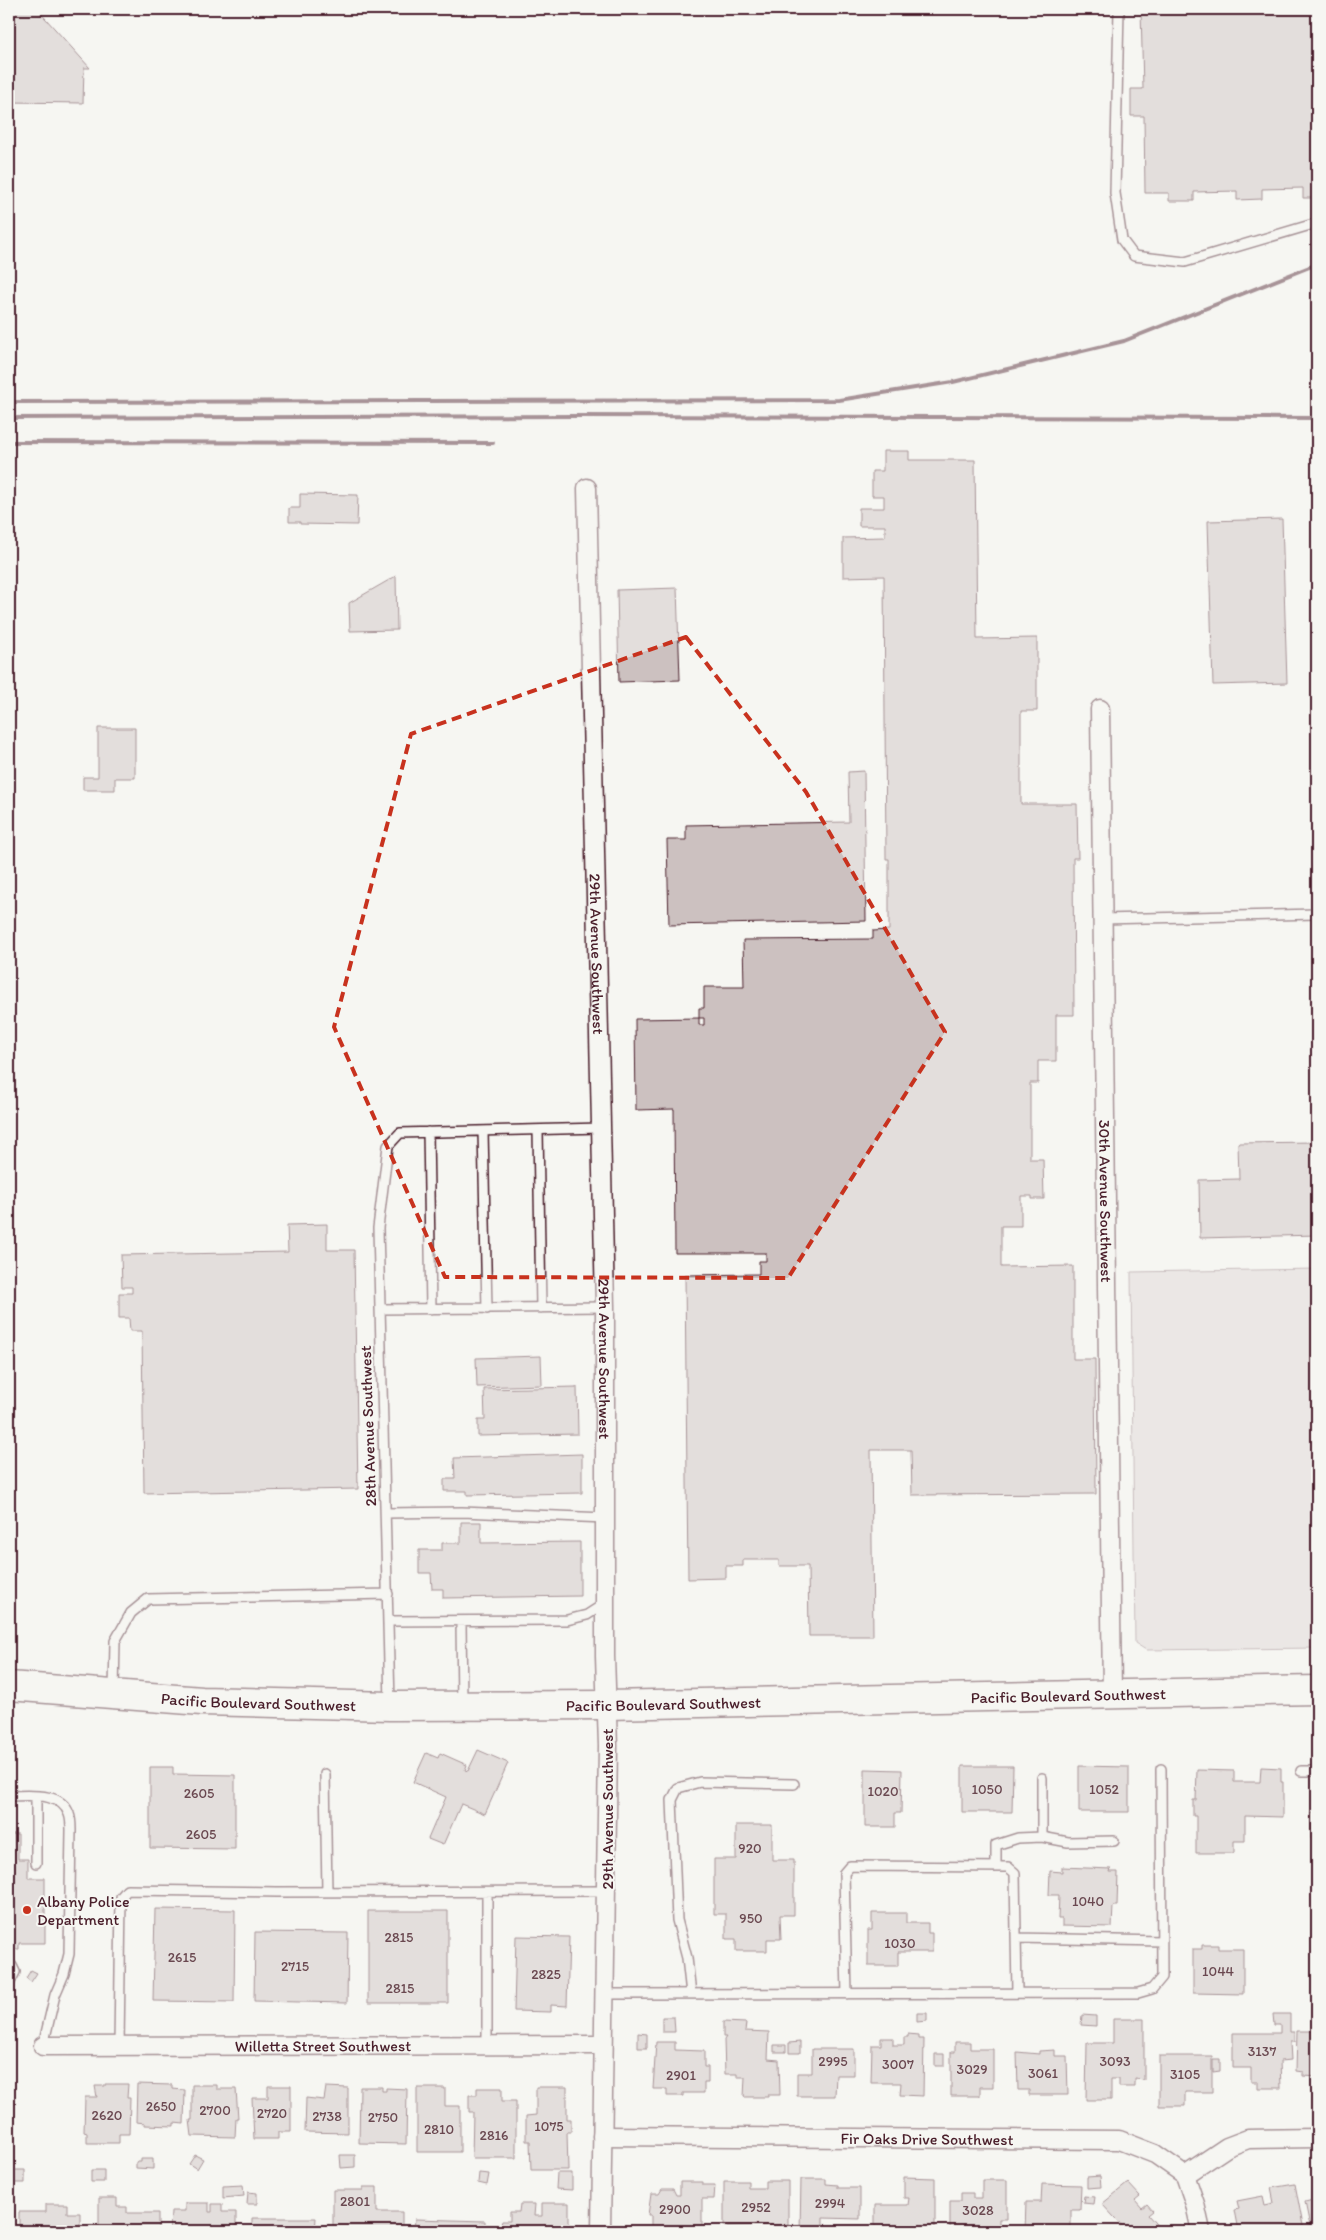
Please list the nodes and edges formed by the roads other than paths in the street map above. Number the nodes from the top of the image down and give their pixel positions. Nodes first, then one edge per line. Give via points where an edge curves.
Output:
1 (1119, 9) edge
2 (1317, 223) edge
3 (588, 488) dead end
4 (1100, 709) dead end
5 (1317, 914) edge
6 (1102, 919) junction
7 (601, 1128) junction
8 (538, 1130) junction
9 (483, 1131) junction
10 (428, 1132) junction
11 (542, 1308) junction
12 (605, 1308) junction
13 (380, 1309) junction
14 (430, 1309) junction
15 (486, 1309) junction
16 (386, 1513) junction
17 (606, 1518) junction
18 (388, 1594) junction
19 (607, 1601) junction
20 (389, 1621) junction
21 (460, 1622) junction
22 (9, 1686) edge
23 (1317, 1690) edge
24 (114, 1694) junction
25 (1112, 1694) junction
26 (462, 1705) junction
27 (607, 1705) junction
28 (390, 1706) junction
29 (1161, 1769) dead end
30 (1317, 1771) edge
31 (1301, 1772) dead end
32 (325, 1774) dead end
33 (1042, 1778) dead end
34 (794, 1784) dead end
35 (9, 1796) edge
36 (36, 1796) junction
37 (1042, 1837) junction
38 (1114, 1841) dead end
39 (36, 1863) dead end
40 (996, 1867) junction
41 (607, 1891) junction
42 (327, 1892) junction
43 (486, 1892) junction
44 (1017, 1938) junction
45 (1162, 1941) junction
46 (9, 1965) edge
47 (9, 1984) edge
48 (606, 1994) junction
49 (691, 1994) junction
50 (847, 1994) junction
51 (1016, 1994) junction
52 (487, 2045) junction
53 (604, 2045) junction
54 (43, 2046) joint
55 (119, 2046) junction
56 (602, 2136) junction
57 (1317, 2138) edge
58 (1185, 2175) junction
59 (601, 2231) edge
60 (1201, 2231) edge

1 - 2 lane via 1115,193 1122,240 1134,256 1185,262
3 - 7 street, 29th Avenue Southwest
4 - 6 street, 30th Avenue Southwest
5 - 6 lane
6 - 25 street, 30th Avenue Southwest
7 - 8 lane
7 - 12 street, 29th Avenue Southwest
8 - 9 lane
8 - 11 lane
9 - 10 lane
9 - 15 lane
10 - 13 lane, 28th Avenue Southwest via 400,1133 388,1146 378,1228
10 - 14 lane
11 - 12 lane
11 - 15 lane
12 - 17 street, 29th Avenue Southwest
13 - 14 lane
13 - 16 lane, 28th Avenue Southwest
14 - 15 lane
16 - 17 lane via 462,1512
16 - 18 lane, 28th Avenue Southwest
17 - 19 street, 29th Avenue Southwest
18 - 20 lane, 28th Avenue Southwest
18 - 24 lane via 148,1599 131,1614 115,1641
19 - 21 lane via 588,1615 567,1620
19 - 27 street, 29th Avenue Southwest
20 - 21 lane
20 - 28 lane, 28th Avenue Southwest
21 - 26 lane
22 - 24 main road, Pacific Boulevard Southwest
23 - 25 main road, Pacific Boulevard Southwest
24 - 28 main road, Pacific Boulevard Southwest via 202,1702
25 - 27 main road, Pacific Boulevard Southwest
26 - 27 main road, Pacific Boulevard Southwest
26 - 28 main road, Pacific Boulevard Southwest
27 - 41 street, 29th Avenue Southwest
29 - 45 lane
30 - 31 lane
32 - 42 lane
33 - 37 lane
34 - 49 lane via 700,1782 678,1788 672,1800 677,1920 687,1958
35 - 36 lane
36 - 39 lane
36 - 54 lane via 64,1804 70,1814 72,1830 69,1954
37 - 38 lane via 1068,1842
37 - 40 lane via 1018,1838 996,1845
40 - 44 lane via 1008,1867 1015,1873
40 - 50 lane via 850,1866 844,1873
41 - 43 lane
41 - 48 street, 29th Avenue Southwest
42 - 43 lane
42 - 55 lane via 127,1890 121,1897
43 - 52 lane
44 - 45 lane
44 - 51 lane
45 - 51 lane via 1162,1977 1152,1989 1138,1993
46 - 47 lane via 15,1972
48 - 49 lane
48 - 53 street, 29th Avenue Southwest
49 - 50 lane
50 - 51 lane
52 - 53 street, Willetta Street Southwest
52 - 55 street, Willetta Street Southwest
53 - 56 street, 29th Avenue Southwest
54 - 55 street, Willetta Street Southwest
56 - 58 street, Fir Oaks Drive Southwest via 1119,2140 1155,2154
56 - 59 street, 29th Avenue Southwest
57 - 58 street via 1248,2139 1227,2147
58 - 60 street

